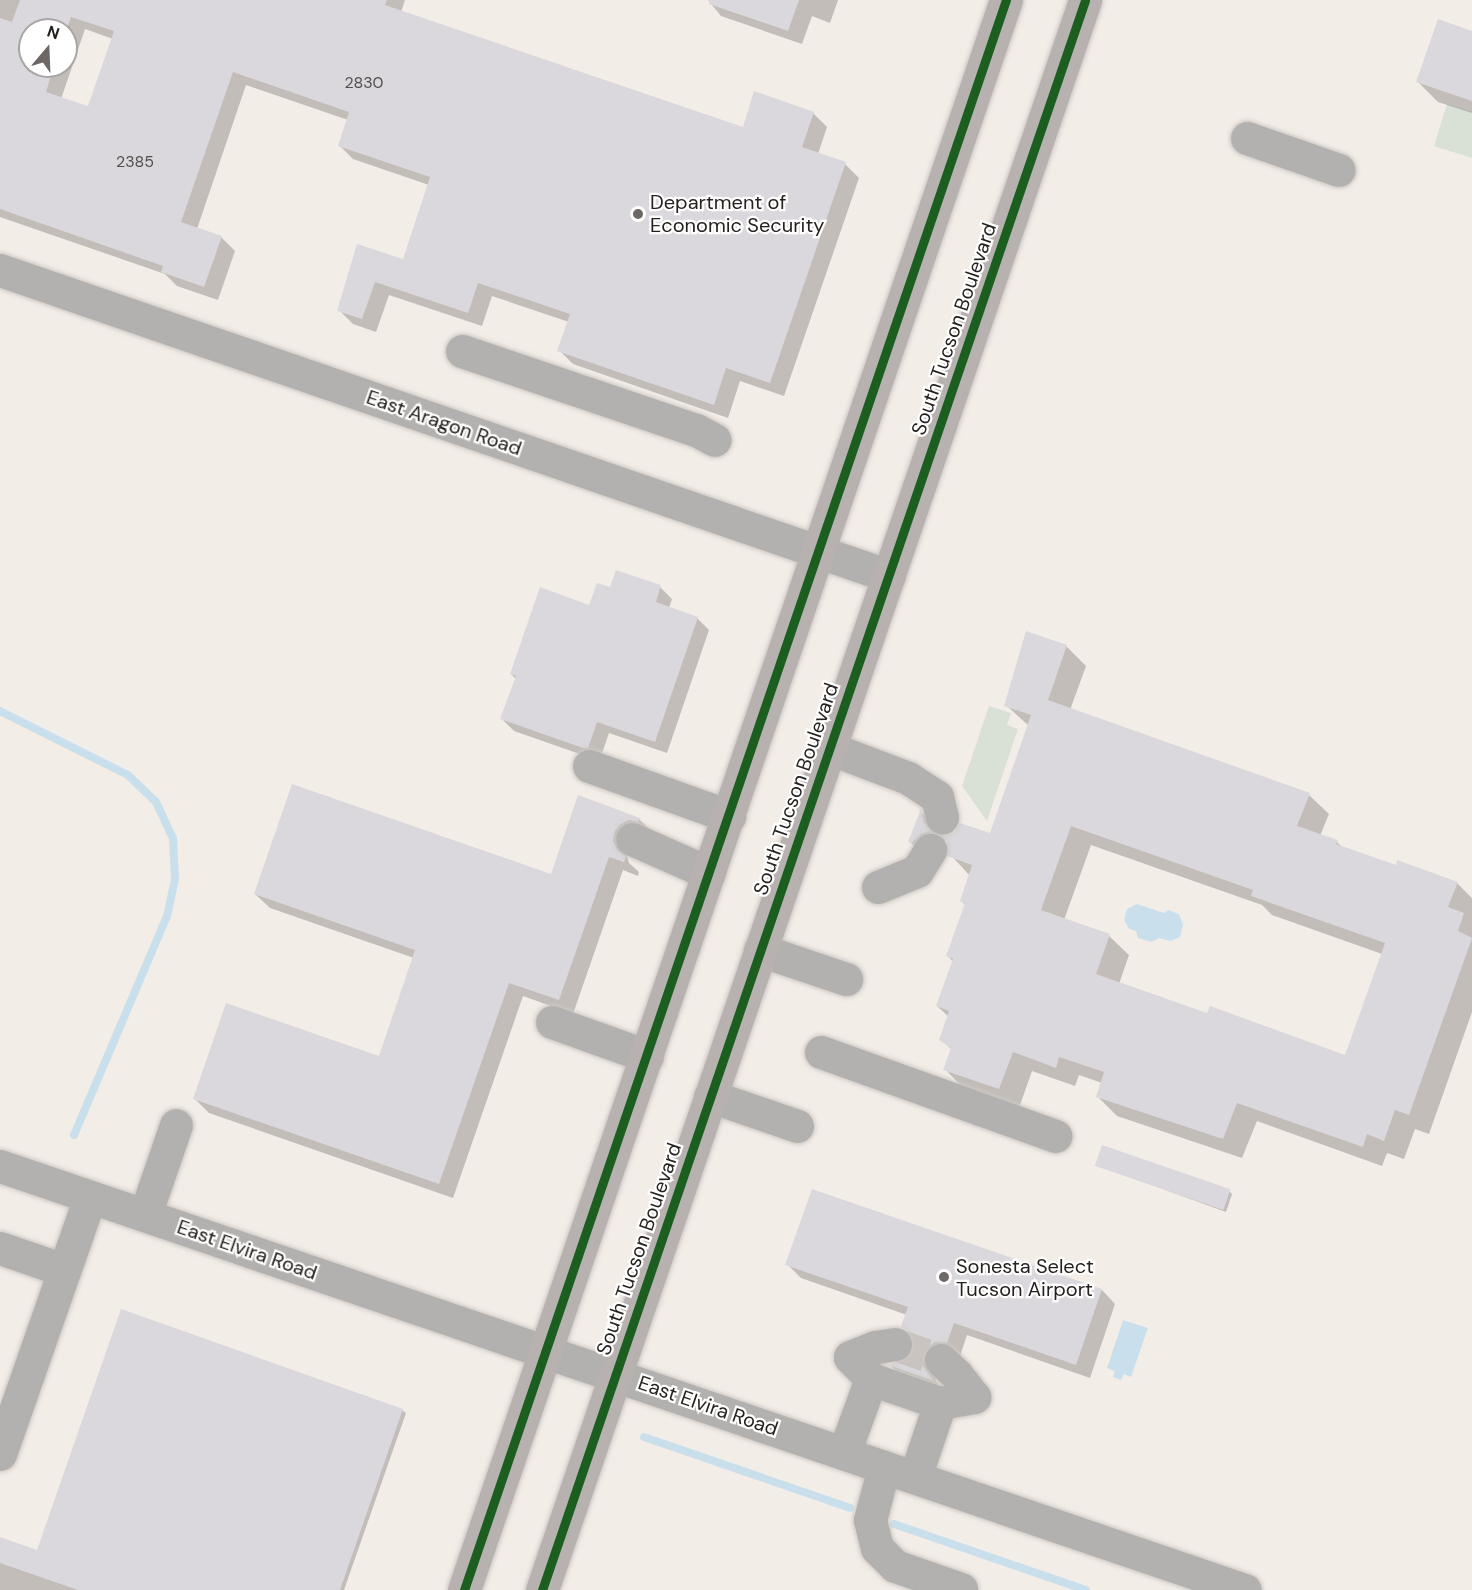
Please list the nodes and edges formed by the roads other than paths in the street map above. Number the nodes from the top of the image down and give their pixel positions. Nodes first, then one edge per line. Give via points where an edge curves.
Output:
1 (1006, 0) edge
2 (1085, 0) edge
3 (1247, 138) dead end
4 (1339, 170) dead end
5 (0, 270) edge
6 (462, 351) dead end
7 (716, 440) dead end
8 (819, 551) junction
9 (889, 576) junction
10 (829, 748) junction
11 (589, 766) dead end
12 (729, 816) junction
13 (942, 817) dead end
14 (632, 839) dead end
15 (930, 850) dead end
16 (709, 873) junction
17 (878, 887) dead end
18 (760, 950) junction
19 (846, 979) dead end
20 (552, 1022) dead end
21 (821, 1052) dead end
22 (646, 1056) junction
23 (710, 1096) junction
24 (176, 1125) dead end
25 (797, 1126) dead end
26 (1055, 1136) dead end
27 (0, 1166) edge
28 (90, 1197) junction
29 (145, 1215) junction
30 (0, 1248) edge
31 (64, 1270) junction
32 (895, 1344) tunnel mouth
33 (545, 1352) junction
34 (941, 1360) tunnel mouth
35 (614, 1374) junction
36 (871, 1379) junction
37 (940, 1403) junction
38 (844, 1453) junction
39 (0, 1454) edge
40 (884, 1467) junction
41 (915, 1477) junction
42 (961, 1588) dead end
43 (464, 1590) edge
44 (542, 1590) edge
45 (1245, 1590) edge

1 - 8 main road
2 - 9 main road, South Tucson Boulevard
3 - 4 street
5 - 8 street, East Aragon Road
6 - 7 street
8 - 9 street, East Aragon Road
8 - 12 main road
9 - 10 main road, South Tucson Boulevard
10 - 13 street via 908,778 937,797
10 - 18 main road, South Tucson Boulevard
11 - 12 street
12 - 16 main road
14 - 16 street
15 - 17 street via 917,871
16 - 22 main road
18 - 19 street
18 - 23 main road, South Tucson Boulevard
20 - 22 street
21 - 26 street
22 - 33 main road
23 - 25 street
23 - 35 main road, South Tucson Boulevard
24 - 29 street
27 - 28 street, East Elvira Road
28 - 29 street, East Elvira Road
28 - 31 street
29 - 33 street, East Elvira Road
30 - 31 street
31 - 39 street
32 - 36 street via 850,1357
33 - 35 street, East Elvira Road
33 - 43 main road
34 - 37 street via 974,1397
35 - 38 street, East Elvira Road
35 - 44 main road, South Tucson Boulevard
36 - 37 street
36 - 38 street
37 - 41 street
38 - 40 street, East Elvira Road
40 - 41 street, East Elvira Road
40 - 42 street via 870,1521 877,1548 895,1566
41 - 45 street, East Elvira Road

